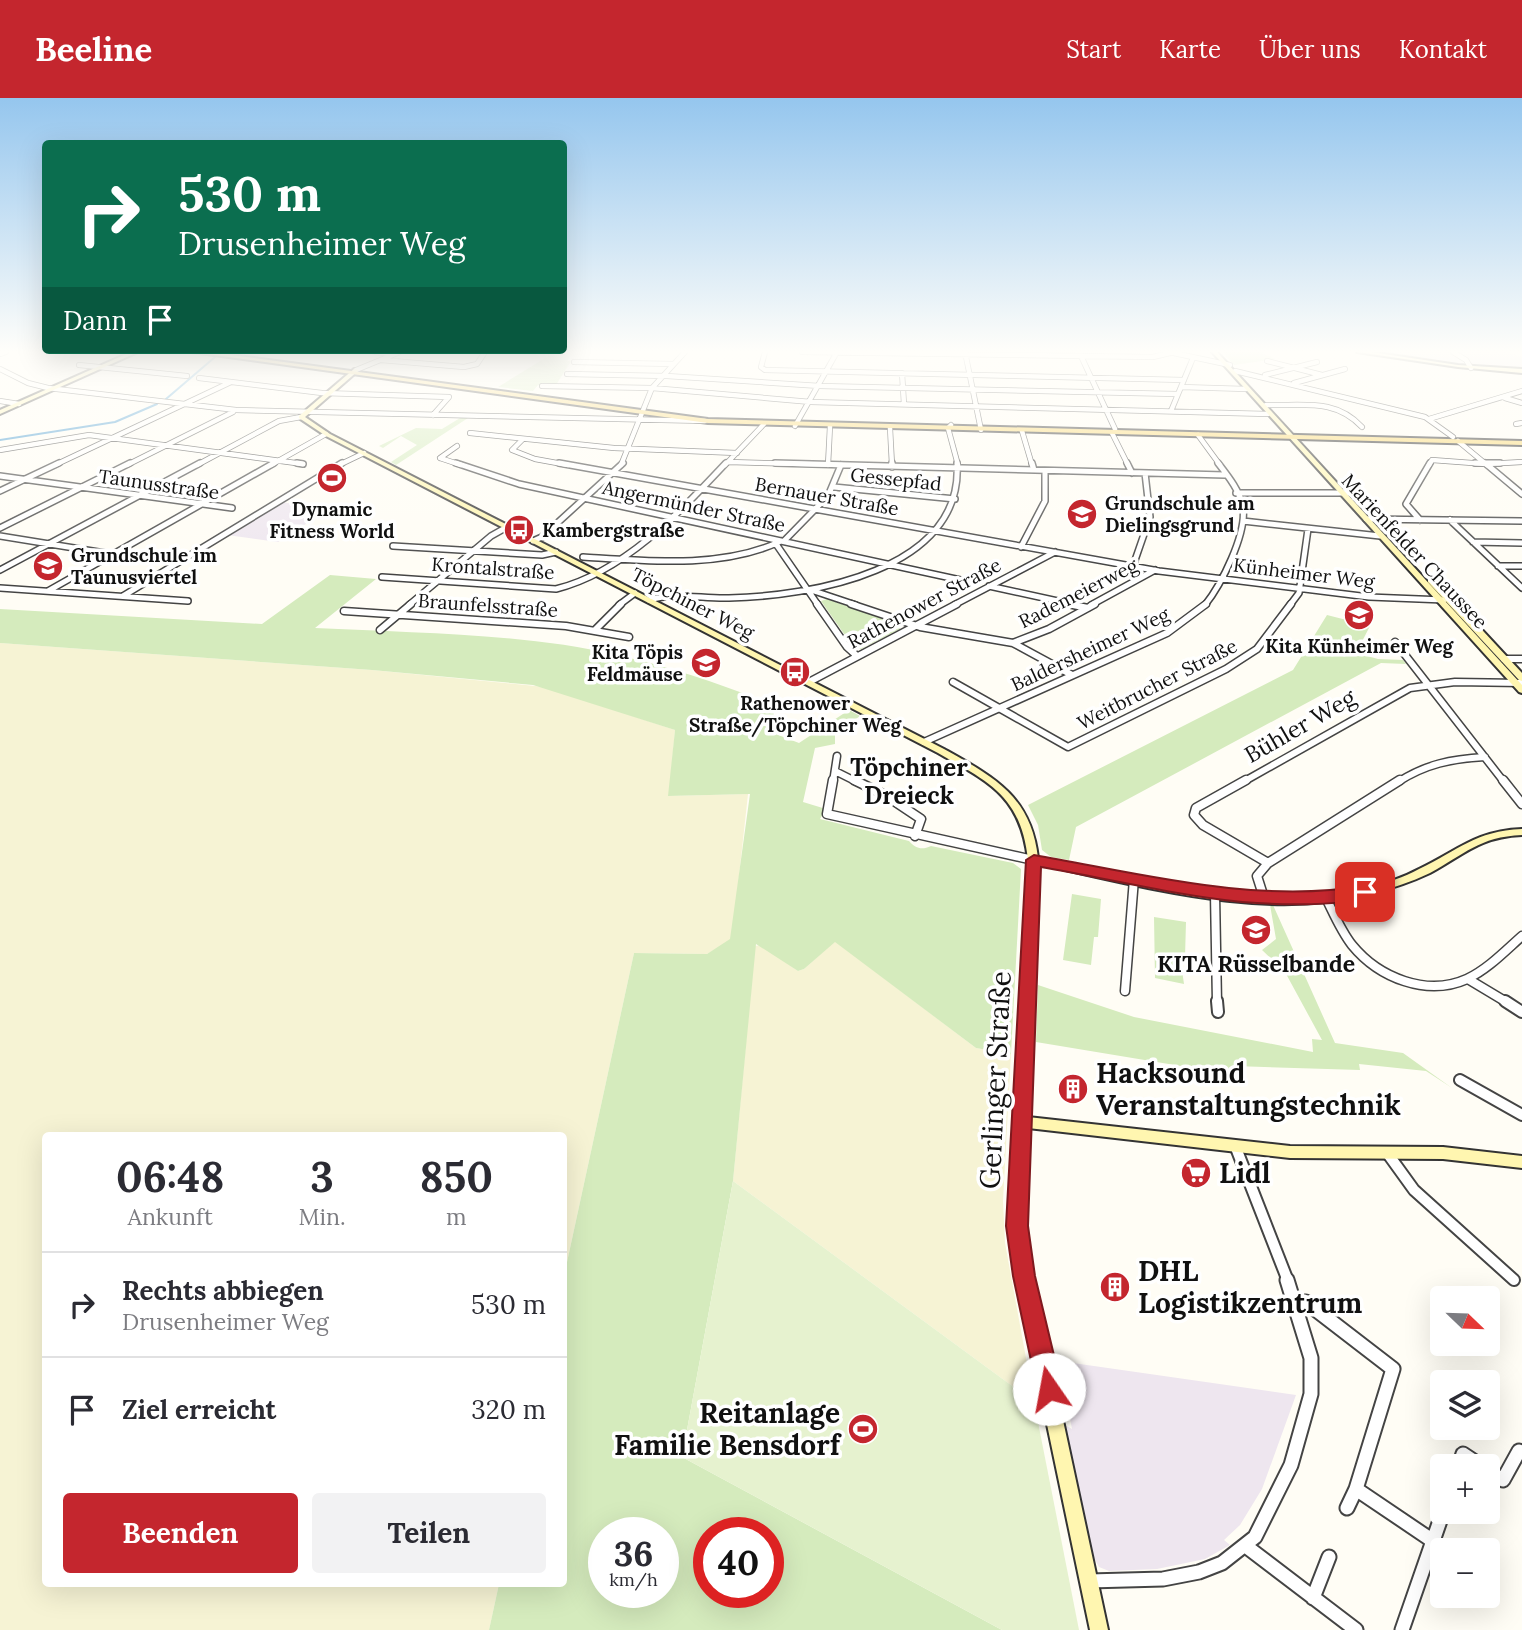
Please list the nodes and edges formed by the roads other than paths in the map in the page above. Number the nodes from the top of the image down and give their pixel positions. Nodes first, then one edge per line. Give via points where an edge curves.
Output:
1 (142, 423) edge
2 (209, 423) edge
3 (274, 423) edge
4 (313, 423) edge
5 (636, 423) edge
6 (755, 423) edge
7 (788, 423) edge
8 (980, 423) edge
9 (1111, 423) edge
10 (1277, 423) edge
11 (1281, 423) edge
12 (1359, 423) edge
13 (1435, 423) edge
14 (764, 424) junction
15 (796, 424) junction
16 (830, 426) junction
17 (951, 427) junction
18 (1362, 427) dead end
19 (890, 428) junction
20 (981, 428) junction
21 (1021, 431) junction
22 (1114, 431) junction
23 (470, 433) dead end
24 (326, 434) junction
25 (1259, 434) junction
26 (1198, 435) junction
27 (1291, 435) junction
28 (111, 438) junction
29 (523, 439) junction
30 (1455, 439) junction
31 (1522, 440) edge
32 (165, 445) junction
33 (457, 446) dead end
34 (626, 448) junction
35 (0, 450) edge
36 (220, 453) junction
37 (364, 453) junction
38 (737, 453) junction
39 (277, 460) junction
40 (728, 462) junction
41 (1522, 462) edge
42 (303, 464) dead end
43 (1486, 464) junction
44 (828, 466) junction
45 (841, 466) junction
46 (892, 467) junction
47 (957, 469) junction
48 (1034, 470) junction
49 (1045, 471) junction
50 (1132, 473) junction
51 (1145, 473) junction
52 (612, 474) junction
53 (1225, 475) junction
54 (0, 476) edge
55 (25, 479) junction
56 (82, 487) junction
57 (834, 487) junction
58 (702, 490) junction
59 (0, 491) edge
60 (1236, 493) junction
61 (1341, 493) junction
62 (1350, 493) junction
63 (1522, 494) edge
64 (140, 495) junction
65 (586, 498) junction
66 (955, 499) junction
67 (201, 504) junction
68 (232, 508) dead end
69 (816, 510) junction
70 (671, 517) junction
71 (1370, 519) junction
72 (1243, 520) junction
73 (1420, 520) junction
74 (1450, 520) junction
75 (1522, 521) edge
76 (507, 527) junction
77 (0, 528) edge
78 (1308, 528) junction
79 (939, 532) junction
80 (0, 536) edge
81 (1380, 536) junction
82 (533, 541) junction
83 (780, 542) junction
84 (1473, 542) junction
85 (1522, 542) edge
86 (48, 544) junction
87 (393, 546) dead end
88 (1021, 547) junction
89 (474, 551) junction
90 (556, 552) junction
91 (1055, 552) junction
92 (112, 554) junction
93 (583, 557) dead end
94 (142, 559) dead end
95 (618, 559) junction
96 (889, 564) junction
97 (1133, 566) junction
98 (1498, 566) junction
99 (1522, 566) edge
100 (0, 570) edge
101 (1156, 570) junction
102 (598, 575) junction
103 (382, 577) dead end
104 (1221, 579) junction
105 (439, 581) junction
106 (965, 581) dead end
107 (989, 586) junction
108 (0, 588) edge
109 (1522, 588) edge
110 (1301, 589) junction
111 (808, 590) junction
112 (48, 591) junction
113 (635, 593) junction
114 (123, 596) junction
115 (649, 600) junction
116 (1439, 600) junction
117 (1449, 600) junction
118 (188, 601) dead end
119 (1088, 608) junction
120 (344, 611) dead end
121 (399, 615) junction
122 (914, 626) junction
123 (380, 630) dead end
124 (595, 630) junction
125 (629, 637) dead end
126 (1395, 642) dead end
127 (1013, 643) junction
128 (857, 656) junction
129 (1504, 659) junction
130 (1522, 659) edge
131 (1072, 675) junction
132 (809, 682) junction
133 (953, 682) dead end
134 (1520, 682) edge
135 (1426, 684) junction
136 (1522, 690) edge
137 (1000, 707) junction
138 (924, 742) junction
139 (837, 756) dead end
140 (1485, 757) junction
141 (835, 771) junction
142 (1522, 804) edge
143 (1522, 832) edge
144 (915, 836) junction
145 (1034, 860) junction
146 (1268, 863) junction
147 (1134, 880) junction
148 (1215, 894) junction
149 (1264, 898) junction
150 (1326, 898) junction
151 (1522, 936) edge
152 (1468, 979) junction
153 (1125, 991) dead end
154 (1218, 1012) dead end
155 (1522, 1012) edge
156 (1460, 1080) dead end
157 (1522, 1115) edge
158 (1020, 1122) junction
159 (1236, 1148) junction
160 (1388, 1154) junction
161 (1522, 1162) edge
162 (1514, 1280) dead end
163 (1296, 1302) junction
164 (1519, 1451) dead end
165 (1500, 1478) edge
166 (1356, 1489) junction
167 (1347, 1508) dead end
168 (1430, 1539) edge
169 (1247, 1547) junction
170 (1430, 1550) edge
171 (1329, 1557) dead end
172 (1089, 1581) junction
173 (1313, 1598) junction
174 (1099, 1630) edge
175 (1356, 1630) edge
176 (1402, 1630) edge

1 - 28 street
2 - 32 street
3 - 36 street
4 - 24 street, Töpchiner Weg
5 - 34 street
6 - 14 main road
7 - 15 main road
8 - 20 street
9 - 22 street
10 - 27 street
11 - 27 street
12 - 18 street
13 - 30 street
14 - 15 main road
14 - 38 street, Krontalstraße
15 - 16 main road
15 - 17 main road
16 - 19 main road
16 - 44 street
17 - 19 main road
17 - 20 main road
17 - 47 street
19 - 46 street
20 - 21 main road
20 - 22 main road
21 - 22 main road
21 - 48 street
22 - 25 main road
22 - 26 main road
22 - 50 street
23 - 29 street
24 - 37 street, Töpchiner Weg
24 - 39 street
25 - 26 main road
25 - 27 main road
26 - 53 street
27 - 30 main road
27 - 61 street, Marienfelder Chaussee
27 - 62 street, Marienfelder Chaussee
28 - 32 street
28 - 35 street via 89,435
28 - 55 street
29 - 34 street
29 - 52 street, Bernauer Straße via 512,448 519,455
30 - 31 main road
30 - 43 street
32 - 36 street
32 - 56 street
33 - 65 street, Angermünder Straße via 440,458 493,478
34 - 38 street
34 - 52 street via 624,461
36 - 39 street
36 - 64 street
37 - 76 street, Töpchiner Weg
37 - 114 street
38 - 40 street, Krontalstraße
39 - 42 street
39 - 67 street
40 - 44 street
40 - 58 street, Krontalstraße
41 - 43 street
43 - 63 street
43 - 73 street via 1432,460 1406,504
44 - 45 street
45 - 46 street
45 - 57 street
46 - 47 street
47 - 48 street
47 - 66 street
48 - 49 street
49 - 50 street
49 - 88 street via 1043,504
50 - 51 street
51 - 53 street
51 - 97 street via 1150,517
52 - 58 street, Bernauer Straße
52 - 65 street
53 - 60 street
54 - 55 street, Taunusstraße
55 - 56 street, Taunusstraße
55 - 59 street
56 - 64 street, Taunusstraße
56 - 77 street
57 - 66 street, Gessepfad
57 - 69 street
58 - 69 street, Bernauer Straße
58 - 70 street, Krontalstraße
60 - 61 street
60 - 72 street
61 - 62 street
61 - 71 street, Marienfelder Chaussee
62 - 71 street, Marienfelder Chaussee
64 - 67 street, Taunusstraße
64 - 86 street
65 - 70 street, Angermünder Straße
65 - 82 street
66 - 79 street
67 - 68 street, Taunusstraße
67 - 92 street
69 - 79 street, Bernauer Straße
69 - 83 street
70 - 83 street, Angermünder Straße
70 - 95 street, Krontalstraße
71 - 73 street
71 - 81 street, Marienfelder Chaussee
71 - 117 street, Marienfelder Chaussee
72 - 78 street
72 - 104 street, Baldersheimer Weg
73 - 74 street
74 - 75 street
74 - 84 street
76 - 82 street, Töpchiner Weg
76 - 89 street
78 - 81 street
78 - 110 street, Weitbrucher Straße
79 - 88 street, Bernauer Straße
79 - 96 street
80 - 86 street
81 - 116 street, Marienfelder Chaussee
82 - 90 street, Töpchiner Weg
83 - 95 street via 700,558
83 - 96 street, Angermünder Straße
83 - 111 street
84 - 85 street
84 - 98 street
86 - 92 street
86 - 100 street
87 - 89 street
88 - 91 street, Bernauer Straße
89 - 90 street
89 - 105 street
90 - 102 street, Töpchiner Weg
91 - 97 street, Bernauer Straße
91 - 107 street, Rathenower Straße
92 - 94 street
92 - 112 street
93 - 95 street
95 - 102 street, Krontalstraße
96 - 106 street, Angermünder Straße
96 - 111 street
97 - 101 street, Bernauer Straße
98 - 99 street
98 - 109 street
101 - 104 street, Künheimer Weg
101 - 119 street, Rademeierweg
102 - 105 street, Krontalstraße via 560,589
102 - 113 street, Töpchiner Weg
103 - 105 street, Krontalstraße
104 - 110 street, Künheimer Weg
104 - 131 street, Baldersheimer Weg via 1208,603 1183,624
105 - 121 street
107 - 119 street
107 - 122 street, Rathenower Straße
108 - 112 street
110 - 116 street, Künheimer Weg
110 - 137 street, Weitbrucher Straße via 1272,634 1247,657 1068,747
111 - 115 street
111 - 122 street
111 - 128 street
112 - 114 street
113 - 115 street, Töpchiner Weg
113 - 124 street
114 - 118 street
115 - 132 street, Töpchiner Weg
116 - 117 street, Künheimer Weg
116 - 134 street, Marienfelder Chaussee
117 - 129 street, Marienfelder Chaussee
119 - 127 street, Rademeierweg
120 - 121 street, Braunfelsstraße
121 - 123 street
121 - 124 street, Braunfelsstraße
122 - 127 street
122 - 128 street, Rathenower Straße
124 - 125 street, Braunfelsstraße
126 - 135 street
127 - 131 street
128 - 132 street, Rathenower Straße
129 - 130 street
129 - 134 street, Marienfelder Chaussee
131 - 137 street, Baldersheimer Weg
132 - 138 street, Töpchiner Weg
133 - 137 street, Weitbrucher Straße
134 - 135 street, Bühler Weg
134 - 136 street, Marienfelder Chaussee
135 - 140 street
135 - 146 street, Bühler Weg via 1398,692 1196,808 1197,820
137 - 138 street, Baldersheimer Weg
138 - 145 street, Töpchiner Weg via 976,771 1011,798 1027,824
139 - 141 street
140 - 142 street
140 - 146 street via 1421,767
141 - 144 street via 885,795 920,819
141 - 144 street via 827,814
143 - 150 street via 1484,836 1430,869 1396,883
144 - 145 street
145 - 147 street
145 - 158 street, Gerlinger Straße
146 - 149 street via 1258,876
147 - 148 street
147 - 153 street
148 - 149 street
148 - 154 street
149 - 150 street
150 - 152 street via 1354,947 1384,972 1427,986
151 - 152 street
152 - 155 street
156 - 157 street
158 - 159 street
158 - 172 street, Gerlinger Straße via 1017,1226 1024,1276
159 - 160 street
159 - 163 street
160 - 161 street via 1460,1154
160 - 162 street via 1408,1185 1496,1258
163 - 166 street via 1306,1302 1393,1369
163 - 169 street via 1311,1358 1311,1394 1291,1465 1272,1508
164 - 165 street
166 - 167 street
166 - 168 street
169 - 172 street via 1199,1572 1154,1580
169 - 173 street
170 - 176 street
171 - 173 street
172 - 174 street, Gerlinger Straße
173 - 175 street

